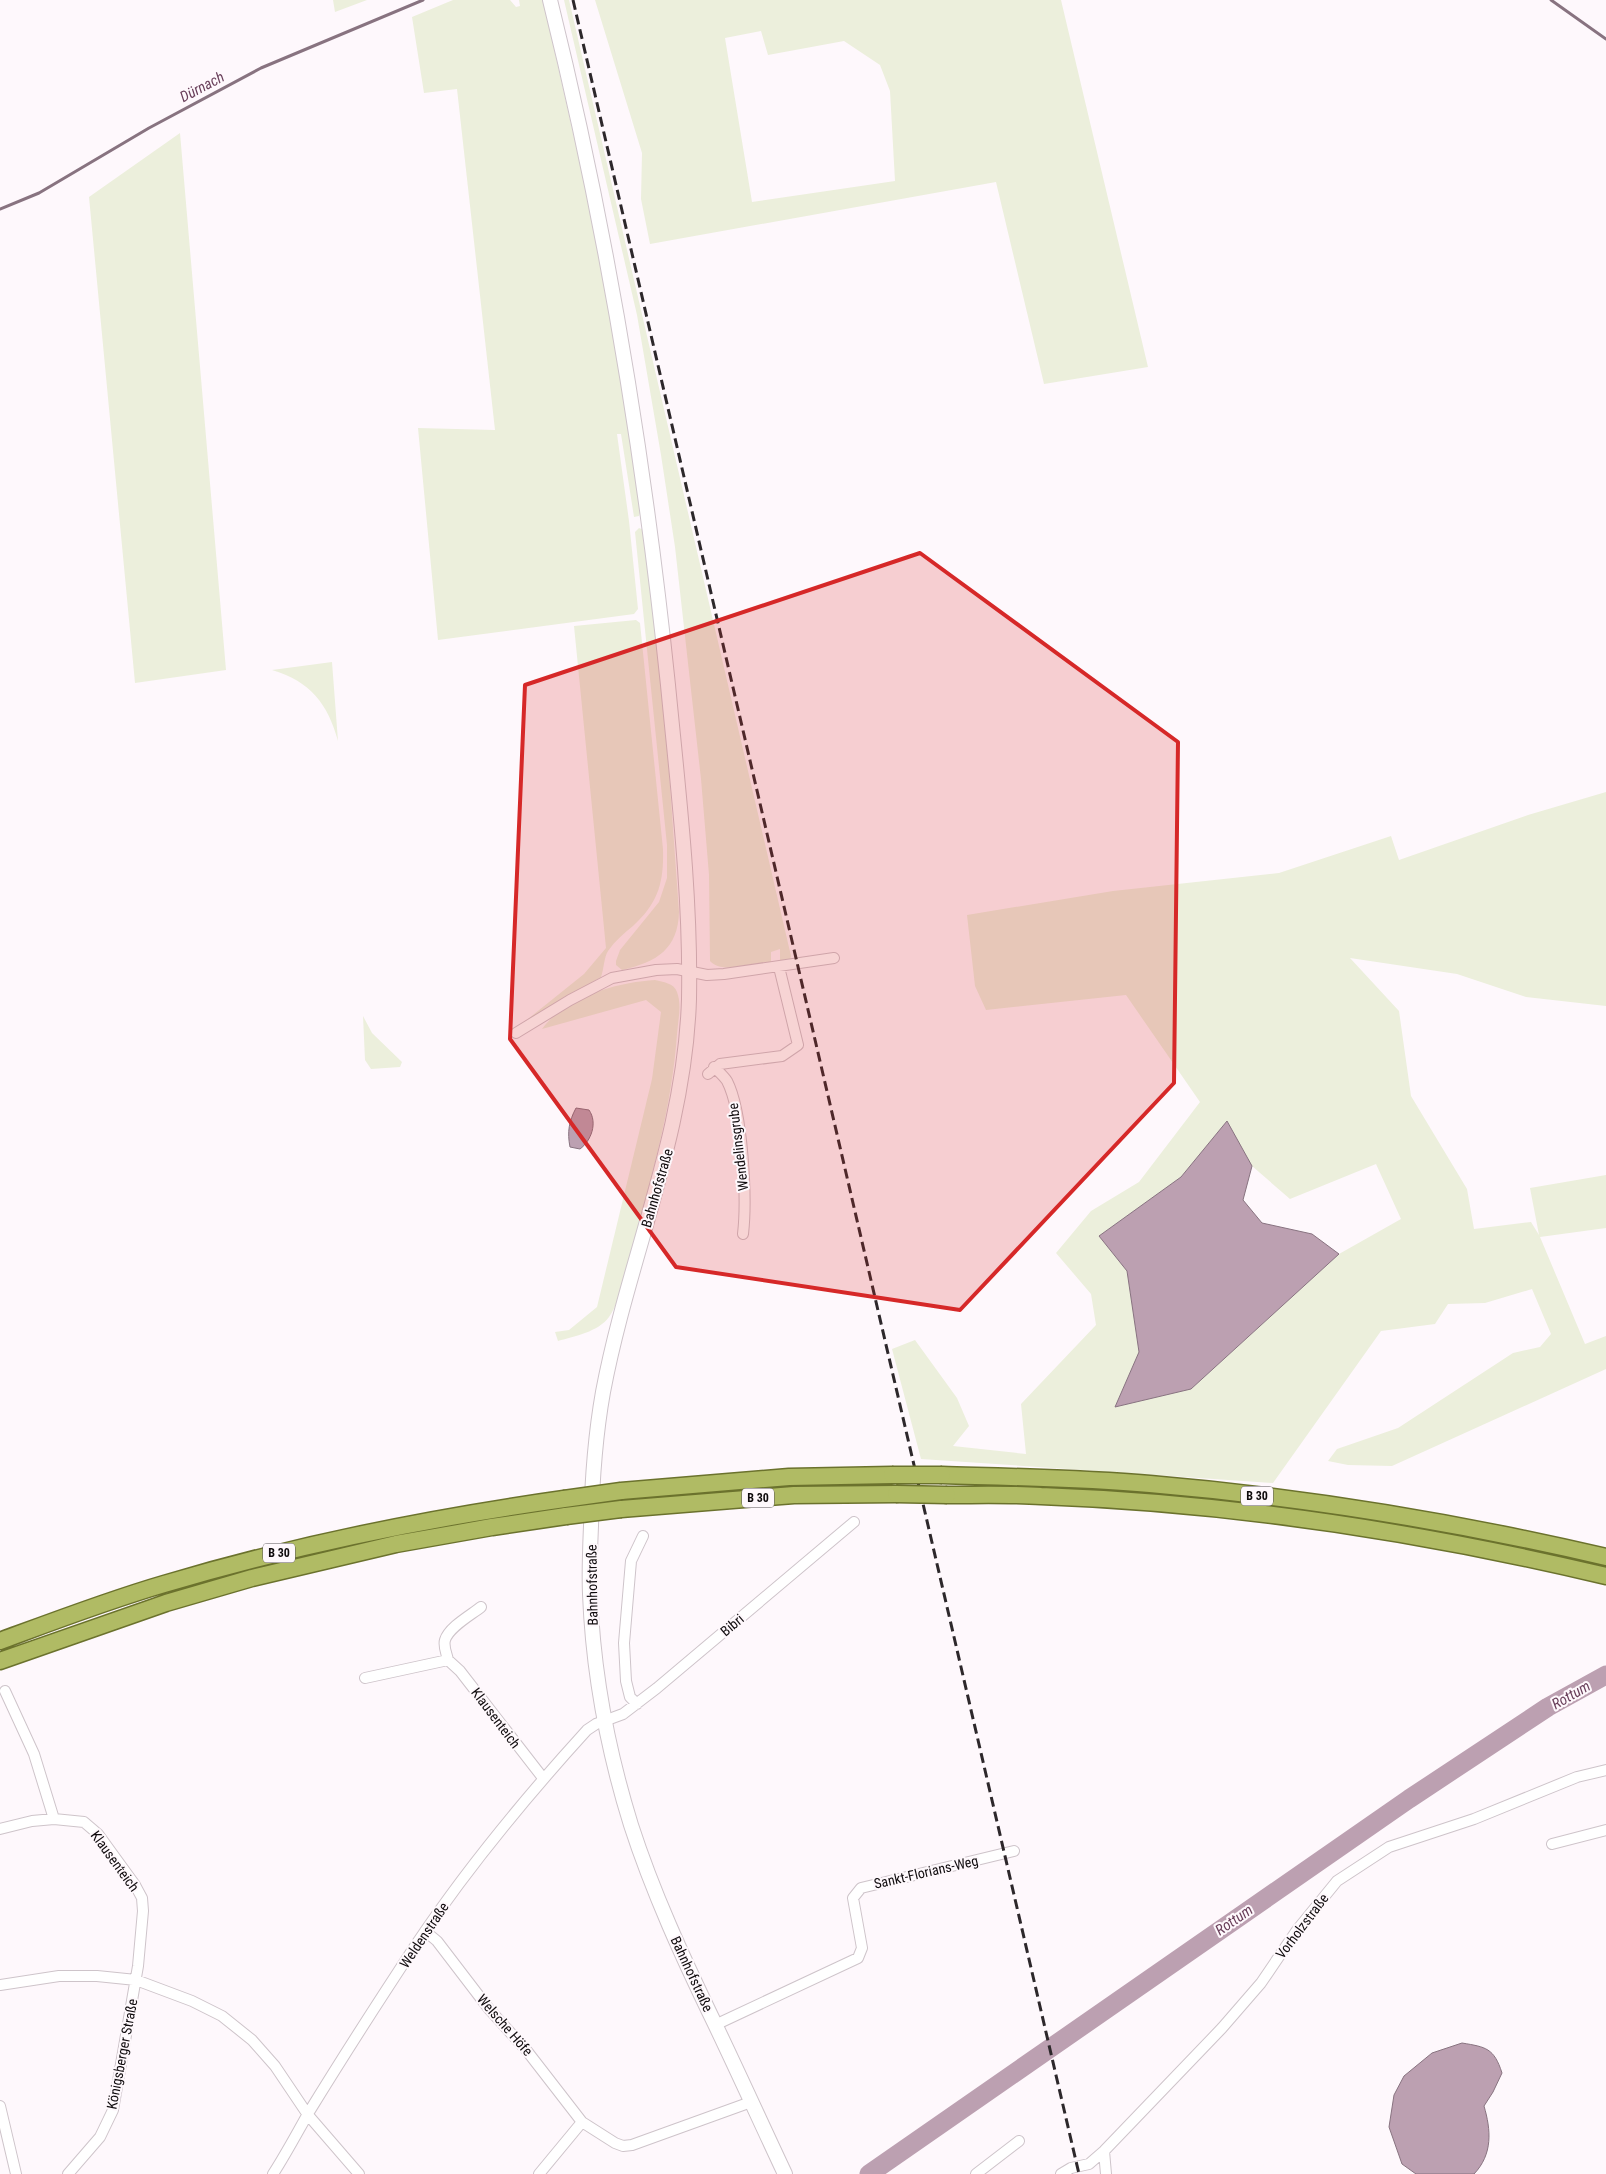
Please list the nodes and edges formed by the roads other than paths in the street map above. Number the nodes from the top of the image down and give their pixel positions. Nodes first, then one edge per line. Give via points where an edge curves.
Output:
1 (550, 0) edge
2 (834, 958) dead end
3 (779, 967) junction
4 (689, 971) junction
5 (516, 1033) dead end
6 (743, 1234) dead end
7 (854, 1522) dead end
8 (643, 1536) dead end
9 (1602, 1556) edge
10 (1600, 1575) edge
11 (481, 1607) dead end
12 (1, 1641) edge
13 (4, 1659) edge
14 (448, 1660) junction
15 (365, 1678) dead end
16 (5, 1691) dead end
17 (637, 1704) junction
18 (605, 1720) junction
19 (1606, 1770) edge
20 (543, 1778) junction
21 (54, 1819) junction
22 (0, 1829) edge
23 (1606, 1830) edge
24 (1552, 1844) dead end
25 (1014, 1851) dead end
26 (425, 1931) junction
27 (136, 1980) junction
28 (0, 1985) edge
29 (715, 2025) junction
30 (750, 2102) junction
31 (0, 2106) edge
32 (308, 2115) junction
33 (582, 2122) junction
34 (1019, 2141) dead end
35 (1104, 2151) junction
36 (16, 2174) edge
37 (68, 2174) edge
38 (273, 2174) edge
39 (359, 2174) edge
40 (539, 2174) edge
41 (785, 2174) edge
42 (976, 2174) edge
43 (1061, 2174) edge
44 (1106, 2174) edge

1 - 4 main road, Bahnhofstraße via 609,267 647,510 682,828
2 - 3 street
3 - 4 street via 706,975
3 - 6 street, Wendelinsgrube via 798,1045 782,1056 727,1062 711,1071 727,1080 737,1118 745,1213
4 - 5 street via 656,970 612,978
4 - 18 main road, Bahnhofstraße via 686,1040 672,1134 614,1343 596,1431 589,1590
7 - 17 street, Bibri
8 - 17 street via 631,1561 624,1643 626,1681 630,1697
9 - 12 highway, B 30, bridge via 1369,1510 1151,1484 942,1475 789,1478 621,1491 394,1527 240,1563 128,1595
10 - 13 highway, B 30, bridge via 1364,1528 1275,1516 1040,1496 794,1495 621,1509 396,1544 252,1578 166,1603
11 - 14 street via 445,1639
14 - 15 street
14 - 20 street, Klausenteich
16 - 21 street via 34,1754
17 - 18 street, Bibri via 623,1714
18 - 20 street, Weldenstraße via 587,1730
18 - 29 main road, Bahnhofstraße via 629,1816 649,1877
19 - 35 street, Vorholzstraße via 1576,1777 1474,1819 1389,1848 1338,1881 1297,1930 1261,1983 1222,2028
20 - 26 street, Weldenstraße via 491,1841
21 - 22 street, Klausenteich
21 - 27 street, Klausenteich via 76,1820 90,1827 142,1898
23 - 24 street
25 - 29 street, Sankt-Florians-Weg via 861,1888 853,1898 862,1948 858,1958
26 - 32 street, Weldenstraße
26 - 33 street, Welsche Höfe via 437,1941
27 - 28 street via 59,1976
27 - 32 street via 222,2016 252,2040 269,2059
27 - 37 street, Königsberger Straße via 113,2110 100,2137
29 - 30 main road, Bahnhofstraße
30 - 33 street, Welsche Höfe via 632,2145 623,2146
30 - 41 main road, Bahnhofstraße
31 - 36 street
32 - 38 street, Weldenstraße
32 - 39 street
33 - 40 street
34 - 42 street
35 - 43 street, Vorholzstraße via 1089,2164
35 - 44 street

